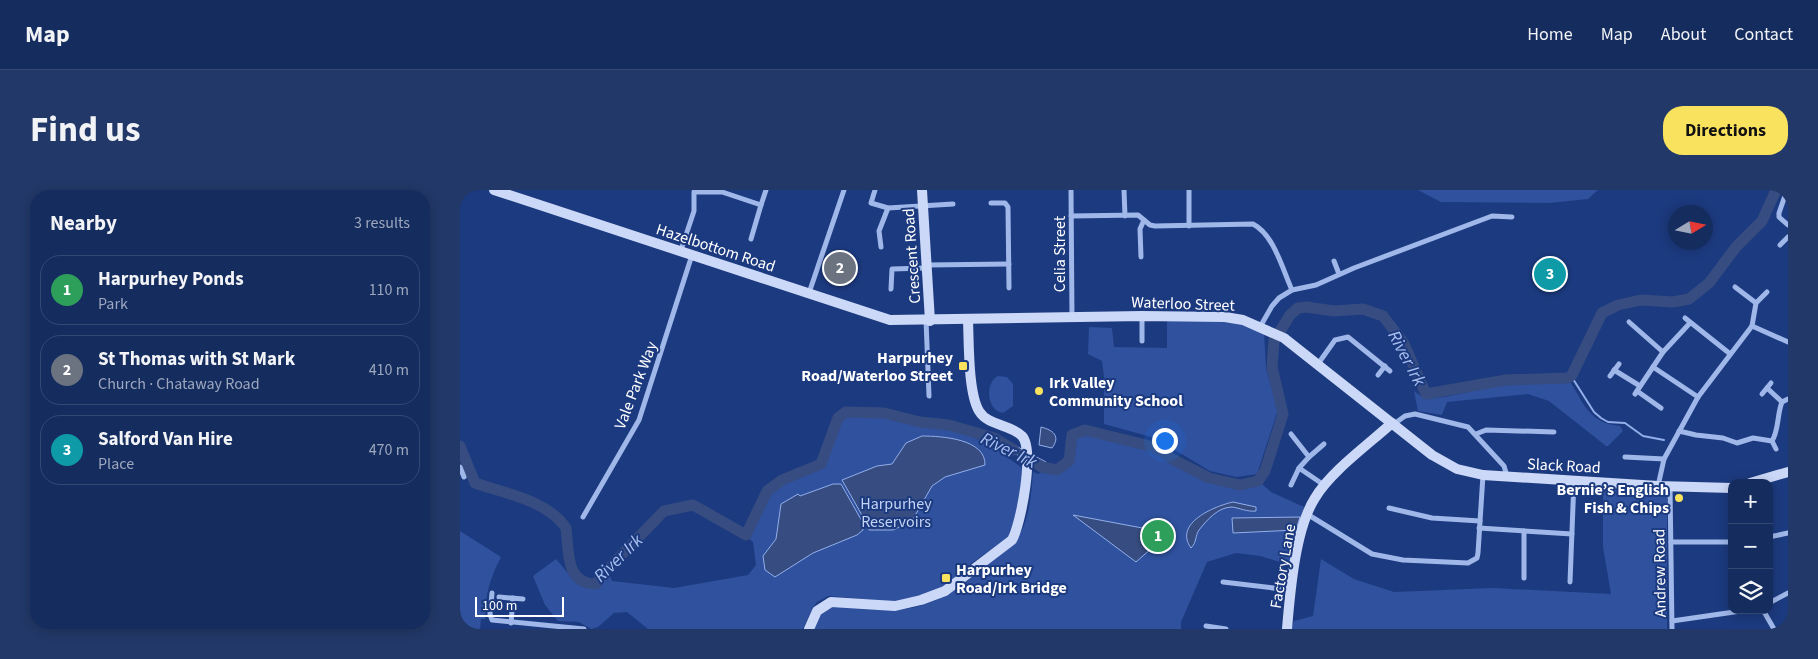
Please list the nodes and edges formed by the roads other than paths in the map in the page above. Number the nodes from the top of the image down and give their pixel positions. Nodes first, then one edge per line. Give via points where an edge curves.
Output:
1 (494, 190) edge
2 (766, 190) edge
3 (844, 190) edge
4 (875, 190) edge
5 (922, 190) edge
6 (1071, 190) edge
7 (1124, 190) edge
8 (1189, 190) edge
9 (1787, 190) edge
10 (694, 191) edge
11 (506, 192) edge
12 (991, 203) dead end
13 (953, 204) dead end
14 (761, 205) junction
15 (923, 205) junction
16 (888, 208) junction
17 (1071, 216) junction
18 (1125, 216) junction
19 (1512, 217) dead end
20 (1144, 220) junction
21 (1788, 225) edge
22 (1189, 226) junction
23 (1788, 237) edge
24 (751, 239) dead end
25 (1780, 245) dead end
26 (881, 247) dead end
27 (681, 250) junction
28 (692, 254) junction
29 (1141, 257) dead end
30 (1334, 261) dead end
31 (1009, 264) junction
32 (926, 267) junction
33 (1339, 274) junction
34 (1734, 287) dead end
35 (1009, 288) dead end
36 (891, 289) dead end
37 (1292, 290) junction
38 (1767, 292) dead end
39 (809, 293) junction
40 (1756, 302) junction
41 (1142, 316) junction
42 (1072, 318) junction
43 (1685, 318) dead end
44 (928, 320) junction
45 (968, 320) junction
46 (1630, 322) dead end
47 (1690, 323) junction
48 (1752, 326) junction
49 (1260, 327) junction
50 (1142, 341) dead end
51 (1788, 342) edge
52 (1663, 352) junction
53 (1729, 353) junction
54 (1318, 364) junction
55 (1618, 364) dead end
56 (1385, 366) junction
57 (1653, 367) junction
58 (1614, 370) junction
59 (1390, 371) dead end
60 (1378, 375) dead end
61 (1610, 376) dead end
62 (1771, 383) dead end
63 (1767, 388) junction
64 (1637, 390) junction
65 (1762, 394) dead end
66 (929, 396) dead end
67 (1698, 396) junction
68 (1785, 400) edge
69 (1661, 408) dead end
70 (1393, 424) junction
71 (1679, 431) junction
72 (1554, 432) dead end
73 (1291, 434) dead end
74 (1476, 434) junction
75 (1772, 441) junction
76 (1324, 444) dead end
77 (1776, 449) dead end
78 (1624, 456) dead end
79 (1309, 457) junction
80 (1664, 459) junction
81 (460, 467) edge
82 (1298, 468) junction
83 (1788, 472) edge
84 (1483, 475) junction
85 (1507, 476) junction
86 (464, 477) dead end
87 (1764, 479) edge
88 (1574, 480) junction
89 (1291, 485) dead end
90 (1324, 485) junction
91 (1658, 486) junction
92 (1670, 486) junction
93 (1728, 488) edge
94 (1389, 508) dead end
95 (1307, 514) junction
96 (583, 517) dead end
97 (1480, 521) junction
98 (1479, 528) junction
99 (1524, 531) junction
100 (1788, 533) edge
101 (1572, 534) junction
102 (1773, 536) edge
103 (1671, 542) junction
104 (1728, 542) edge
105 (1524, 578) dead end
106 (1223, 582) dead end
107 (1570, 582) dead end
108 (1290, 590) junction
109 (492, 593) dead end
110 (1788, 593) edge
111 (499, 597) dead end
112 (514, 598) junction
113 (523, 599) dead end
114 (1773, 601) edge
115 (1728, 613) edge
116 (1766, 614) edge
117 (1672, 621) junction
118 (513, 625) edge
119 (1206, 626) dead end
120 (584, 629) edge
121 (809, 629) edge
122 (1226, 629) edge
123 (1287, 629) edge
124 (1672, 629) edge
125 (1774, 629) edge

1 - 11 street, Hazelbottom Road
2 - 14 street
3 - 39 street
4 - 16 street via 871,203
5 - 15 street, Crescent Road
6 - 17 street, Celia Street
7 - 18 street
8 - 22 street
9 - 21 street via 1779,217
10 - 14 street via 722,192
10 - 27 street via 694,211
11 - 27 street, Hazelbottom Road
12 - 31 street via 1005,203 1008,208
13 - 15 street
14 - 24 street
15 - 16 street
15 - 32 street, Crescent Road
16 - 26 street via 879,231
17 - 18 street
17 - 42 street, Celia Street
18 - 20 street via 1138,215
19 - 33 street via 1492,216
20 - 22 street via 1152,226
20 - 29 street via 1140,229
22 - 37 street via 1246,222 1260,228 1268,236
23 - 25 street
27 - 28 street, Hazelbottom Road
28 - 39 street, Hazelbottom Road
28 - 96 street, Vale Park Way via 639,420
30 - 33 street
31 - 32 street
31 - 35 street
32 - 36 street via 892,269
32 - 44 street, Crescent Road
33 - 37 street via 1316,285
34 - 40 street
37 - 49 street via 1272,306
38 - 40 street
39 - 44 street, Hazelbottom Road via 881,318
40 - 48 street
41 - 42 street, Waterloo Street
41 - 49 street, Waterloo Street via 1224,317
41 - 50 street
42 - 45 street, Waterloo Street
43 - 47 street
44 - 45 street, Waterloo Street
44 - 66 street
45 - 121 street via 970,365 979,410 987,419 1019,434 1027,445 1022,516 1012,540 945,591 895,606 831,602 817,611
46 - 52 street
47 - 52 street
47 - 53 street
48 - 51 street
48 - 53 street
49 - 54 street, Waterloo Street via 1279,336
52 - 57 street
53 - 67 street
54 - 56 street via 1336,340 1348,337
54 - 70 street, Waterloo Street
55 - 58 street
56 - 59 street
56 - 60 street
57 - 64 street
57 - 67 street
58 - 61 street
58 - 64 street
62 - 63 street
63 - 65 street
63 - 68 street
64 - 69 street
67 - 71 street
68 - 75 street via 1778,412 1776,436
70 - 74 street, Slack Road via 1405,416 1419,414 1462,425
70 - 84 street, Waterloo Street via 1444,462 1457,469
70 - 90 street, Factory Lane
71 - 75 street via 1737,443 1753,438
71 - 80 street
72 - 74 street via 1486,430
73 - 79 street
74 - 85 street, Slack Road via 1504,466
75 - 77 street
76 - 79 street
78 - 80 street
79 - 82 street
80 - 91 street
81 - 86 street
82 - 89 street
82 - 90 street
83 - 87 street
84 - 85 street, Waterloo Street
84 - 97 street
85 - 88 street, Slack Road
88 - 91 street, Slack Road
88 - 101 street
90 - 95 street, Factory Lane
91 - 92 street, Slack Road
92 - 93 street, Slack Road
92 - 103 street, Andrew Road
94 - 97 street via 1432,518
95 - 98 street via 1372,554 1403,560 1473,562 1478,553
95 - 108 street, Factory Lane
97 - 98 street
98 - 99 street
99 - 101 street
99 - 105 street
100 - 102 street
101 - 107 street
103 - 104 street
103 - 117 street, Andrew Road
106 - 108 street
108 - 123 street, Factory Lane
109 - 118 street via 490,620
110 - 114 street
111 - 112 street
112 - 113 street
112 - 118 street
115 - 117 street
116 - 125 street
117 - 124 street, Andrew Road
118 - 120 street
119 - 122 street

